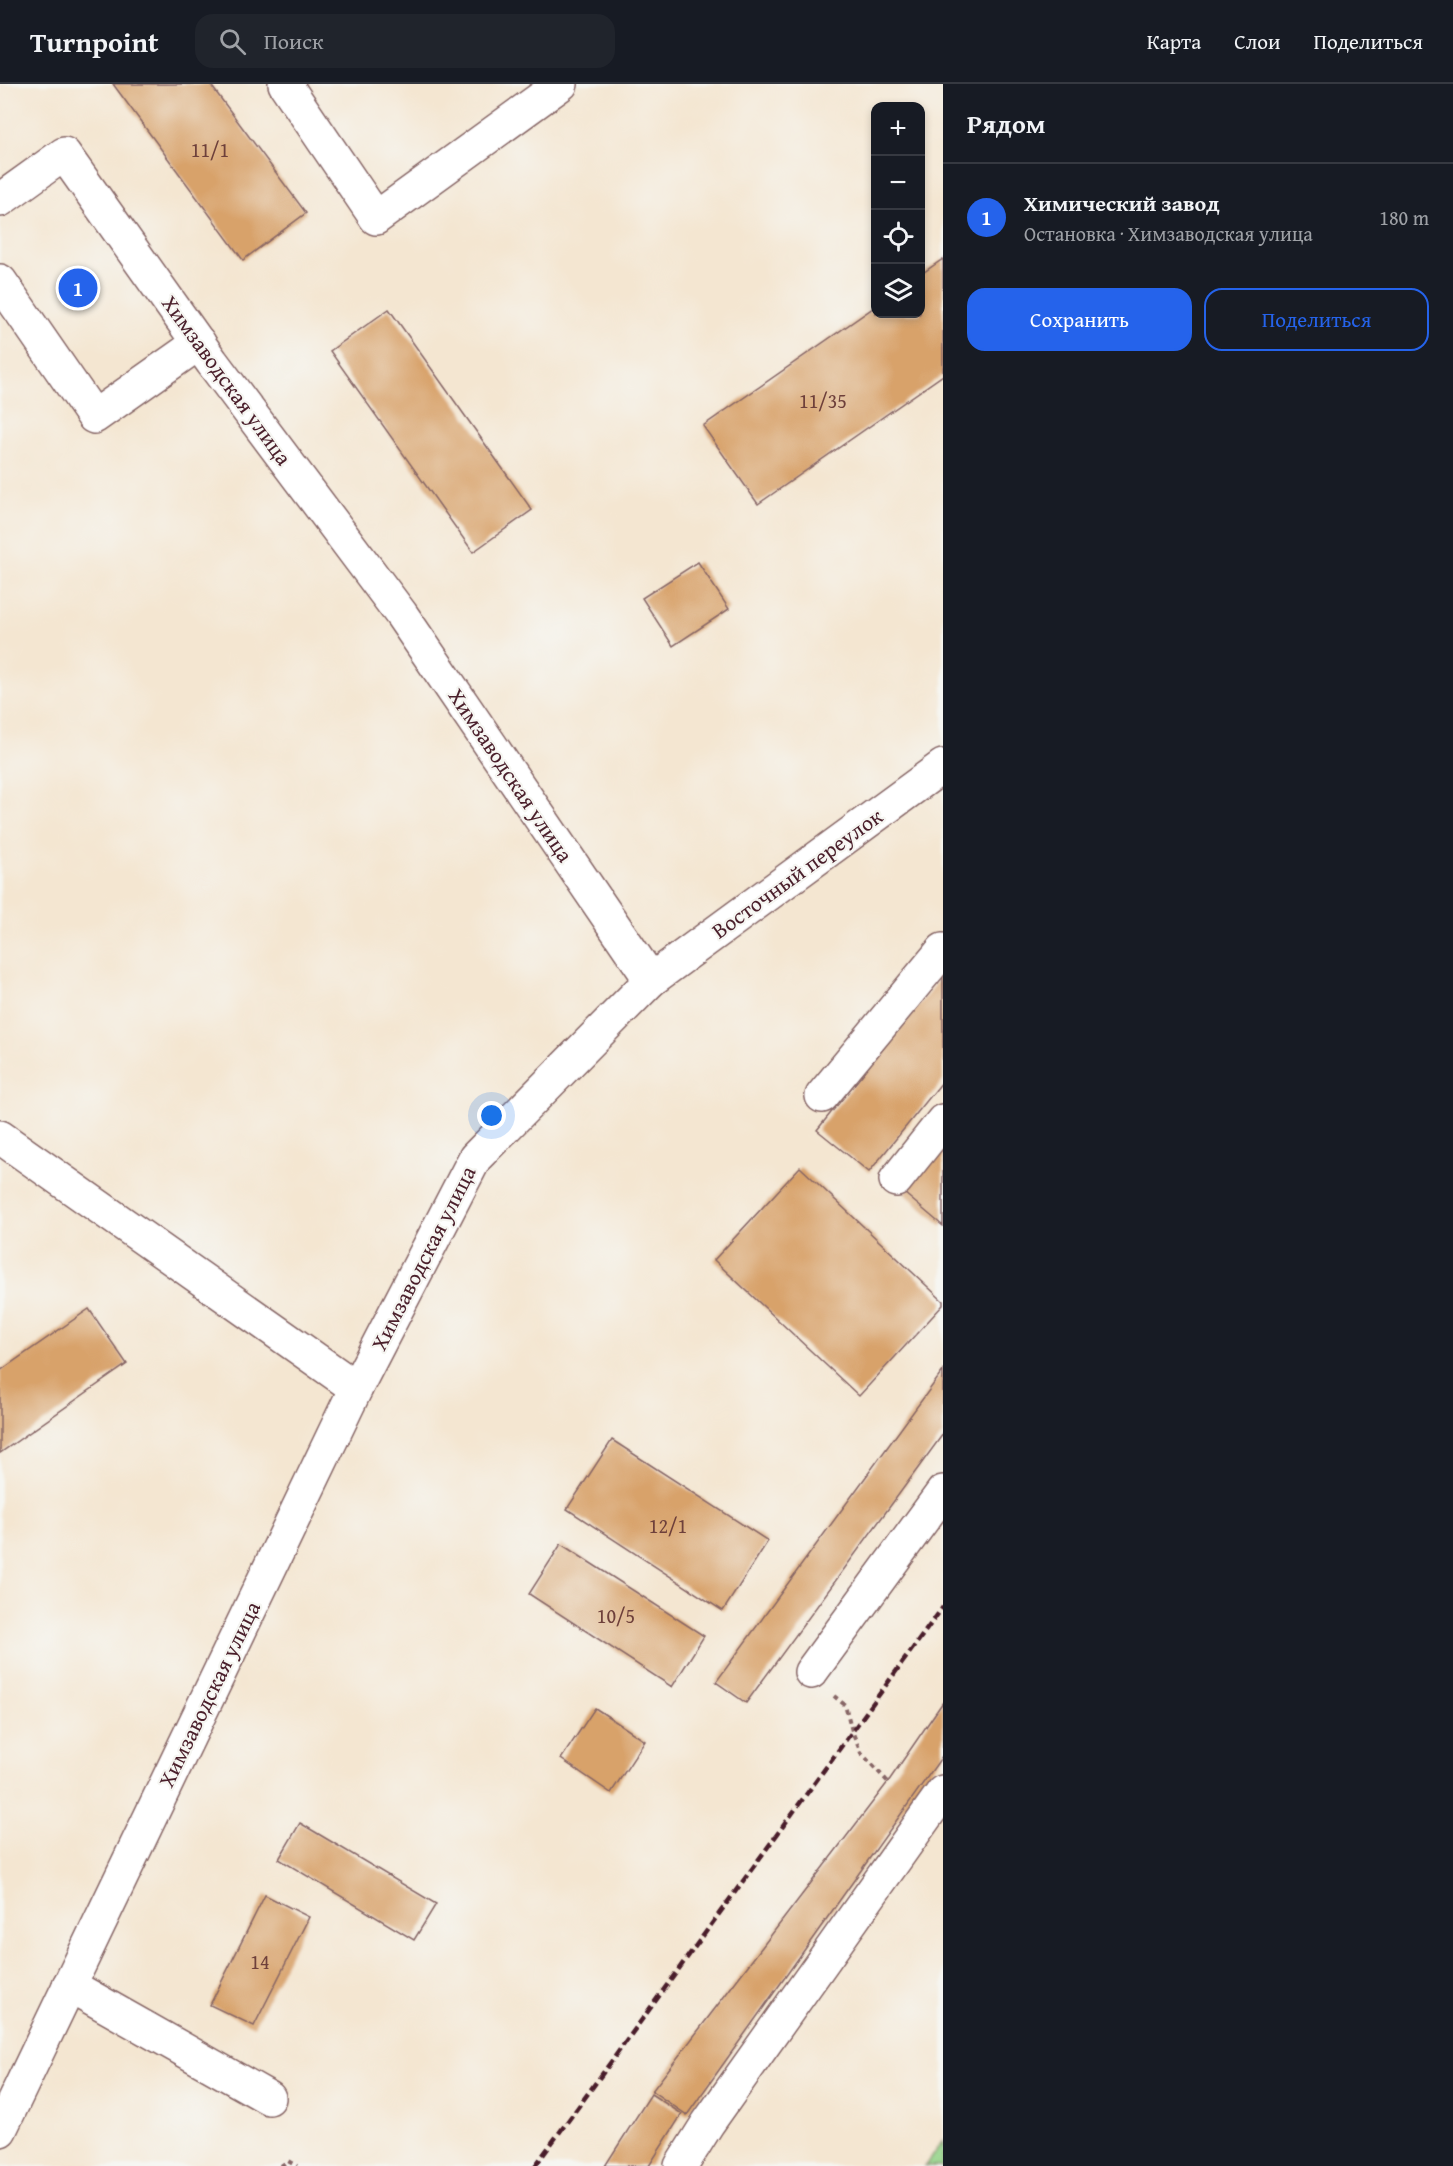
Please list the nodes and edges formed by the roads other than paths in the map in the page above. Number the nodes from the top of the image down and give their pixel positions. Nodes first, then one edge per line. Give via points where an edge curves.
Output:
1 (285, 84) edge
2 (561, 84) edge
3 (0, 200) edge
4 (0, 281) edge
5 (199, 343) junction
6 (943, 766) edge
7 (943, 950) edge
8 (651, 980) junction
9 (822, 1096) dead end
10 (943, 1121) edge
11 (0, 1137) edge
12 (896, 1180) dead end
13 (356, 1388) junction
14 (943, 1492) edge
15 (811, 1672) road end
16 (943, 1792) edge
17 (69, 1985) junction
18 (269, 2098) dead end
19 (0, 2130) edge
20 (681, 2166) edge

1 - 2 street via 376,218
3 - 5 street, Химзаводская улица via 64,154
4 - 5 street via 94,417
5 - 8 street, Химзаводская улица via 401,614
6 - 8 street, Восточный переулок
7 - 9 street
8 - 13 street, Химзаводская улица via 475,1158
10 - 12 street
11 - 13 street
13 - 17 street, Химзаводская улица
14 - 15 street
16 - 20 street
17 - 18 street
17 - 19 street, Химзаводская улица

